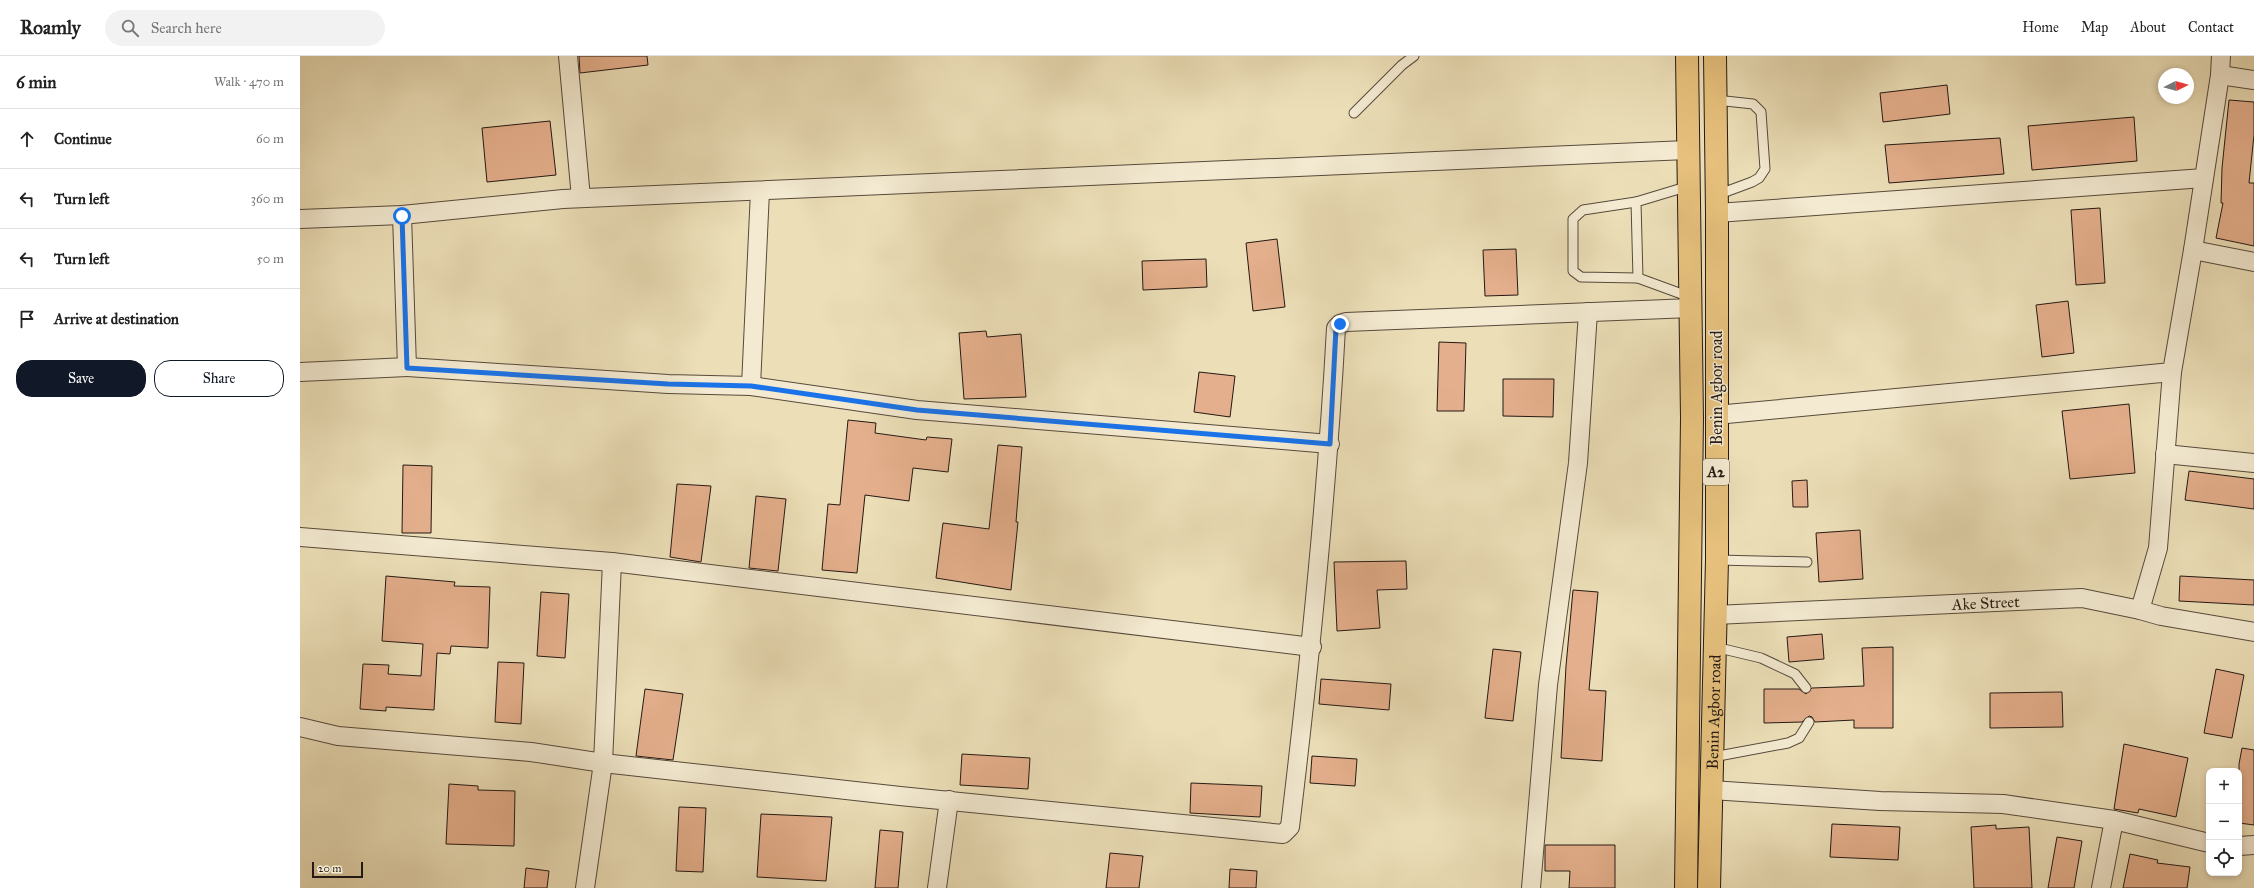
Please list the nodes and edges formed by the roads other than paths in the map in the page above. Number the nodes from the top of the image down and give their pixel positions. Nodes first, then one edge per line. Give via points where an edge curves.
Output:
1 (568, 56) edge
2 (1414, 56) edge
3 (1687, 56) edge
4 (1715, 56) edge
5 (2221, 56) edge
6 (2220, 75) junction
7 (2254, 80) edge
8 (1716, 100) junction
9 (1354, 113) dead end
10 (1687, 150) junction
11 (2204, 178) junction
12 (1689, 186) junction
13 (760, 191) junction
14 (581, 198) junction
15 (1636, 202) junction
16 (1717, 204) junction
17 (402, 216) junction
18 (300, 219) edge
19 (2193, 250) junction
20 (2254, 262) edge
21 (1638, 278) junction
22 (1691, 302) junction
23 (1588, 312) junction
24 (407, 368) junction
25 (300, 372) edge
26 (2172, 372) junction
27 (751, 386) junction
28 (1716, 415) junction
29 (1330, 444) junction
30 (2165, 454) junction
31 (2254, 463) edge
32 (300, 537) edge
33 (1717, 560) junction
34 (612, 562) junction
35 (1807, 562) dead end
36 (2140, 610) junction
37 (1715, 615) junction
38 (2254, 632) edge
39 (1715, 646) junction
40 (1312, 647) junction
41 (1806, 688) dead end
42 (1809, 722) dead end
43 (300, 727) edge
44 (1713, 757) junction
45 (603, 763) junction
46 (1711, 790) junction
47 (949, 800) junction
48 (2114, 820) junction
49 (2206, 842) edge
50 (2254, 845) edge
51 (2242, 846) edge
52 (585, 888) edge
53 (937, 888) edge
54 (1531, 888) edge
55 (1686, 888) edge
56 (1709, 888) edge
57 (2101, 888) edge

1 - 14 street
2 - 9 lane
3 - 10 highway, Benin Agbor road / A2
4 - 8 highway, Benin Agbor road / A2
5 - 6 street
6 - 7 street
6 - 11 street
8 - 16 highway, Benin Agbor road / A2
8 - 16 lane via 1753,104 1761,112 1765,169 1752,182
10 - 12 highway, Benin Agbor road / A2
10 - 13 street
11 - 16 street
11 - 19 street
12 - 15 lane
12 - 22 highway, Benin Agbor road / A2
13 - 14 street
13 - 27 street
14 - 17 street
15 - 21 lane
15 - 21 lane via 1583,210 1573,218 1573,271 1581,277
16 - 28 highway, Benin Agbor road / A2
17 - 18 street
17 - 24 street
19 - 20 street
19 - 26 street
21 - 22 lane
22 - 23 street
22 - 55 highway, Benin Agbor road / A2
23 - 29 street via 1340,324 1336,328
23 - 54 street via 1578,463 1548,685
24 - 25 street
24 - 27 street via 668,384
26 - 28 street
26 - 30 street
27 - 29 street via 917,410
28 - 33 highway, Benin Agbor road / A2
29 - 40 street
30 - 31 street
30 - 36 street via 2158,548
32 - 34 street
33 - 35 lane
33 - 37 highway, Benin Agbor road / A2
34 - 40 street
34 - 45 street
36 - 37 street, Ake Street via 2082,598
36 - 38 street, Ake Street
37 - 39 highway, Benin Agbor road / A2
39 - 41 lane via 1761,658 1795,674
39 - 44 highway, Benin Agbor road / A2
40 - 47 street via 1290,827 1283,834
42 - 44 lane via 1799,738 1788,743
43 - 45 street via 338,736 531,752
44 - 46 highway, Benin Agbor road / A2
45 - 47 street
45 - 52 street
46 - 48 street via 1880,801 2003,804
46 - 56 highway, Benin Agbor road / A2
47 - 53 street
48 - 49 street
48 - 57 street
50 - 51 street

